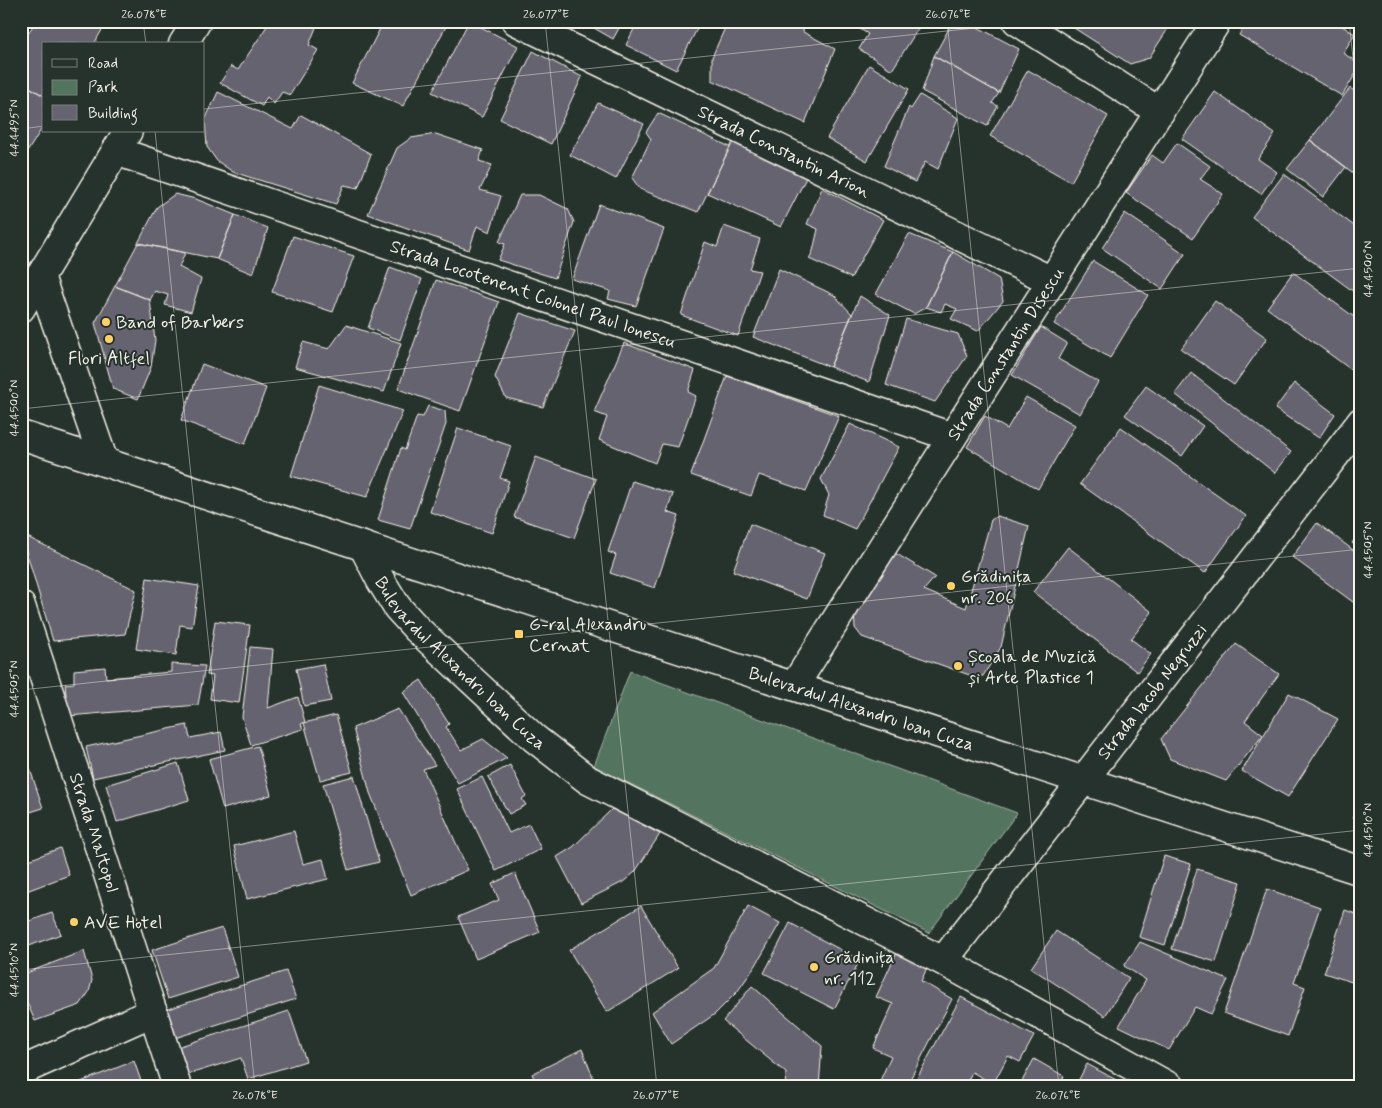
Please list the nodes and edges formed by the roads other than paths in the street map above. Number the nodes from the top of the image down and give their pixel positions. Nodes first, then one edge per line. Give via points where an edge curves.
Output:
1 (197, 21) edge
2 (516, 21) edge
3 (1016, 21) edge
4 (1218, 21) edge
5 (184, 42) edge
6 (1160, 112) junction
7 (122, 141) edge
8 (40, 276) junction
9 (1052, 281) junction
10 (21, 308) edge
11 (1361, 422) edge
12 (21, 435) edge
13 (952, 437) junction
14 (104, 462) junction
15 (363, 546) junction
16 (21, 606) edge
17 (794, 686) junction
18 (1084, 781) junction
19 (1361, 871) edge
20 (943, 961) junction
21 (153, 1012) junction
22 (21, 1071) edge
23 (177, 1087) edge
24 (1170, 1087) edge

1 - 5 street
2 - 9 street, Strada Constantin Arion
3 - 6 street
4 - 6 street, Strada Constantin Disescu
6 - 9 street, Strada Constantin Disescu
7 - 8 street
7 - 13 street, Strada Locotenent Colonel Paul Ionescu
8 - 10 street
8 - 14 street
9 - 13 street, Strada Constantin Disescu
11 - 18 street, Strada Iacob Negruzzi
12 - 14 street, Bulevardul Alexandru Ioan Cuza
13 - 17 street, Strada Constantin Disescu
14 - 15 street, Bulevardul Alexandru Ioan Cuza
15 - 17 street, Bulevardul Alexandru Ioan Cuza
15 - 20 street, Bulevardul Alexandru Ioan Cuza via 380,581 417,629 534,738 588,780
16 - 21 street, Strada Maltopol
17 - 18 street, Bulevardul Alexandru Ioan Cuza
18 - 19 street, Bulevardul Alexandru Ioan Cuza
18 - 20 street, Strada Iacob Negruzzi
20 - 24 street, Bulevardul Alexandru Ioan Cuza
21 - 22 street
21 - 23 street, Strada Maltopol

